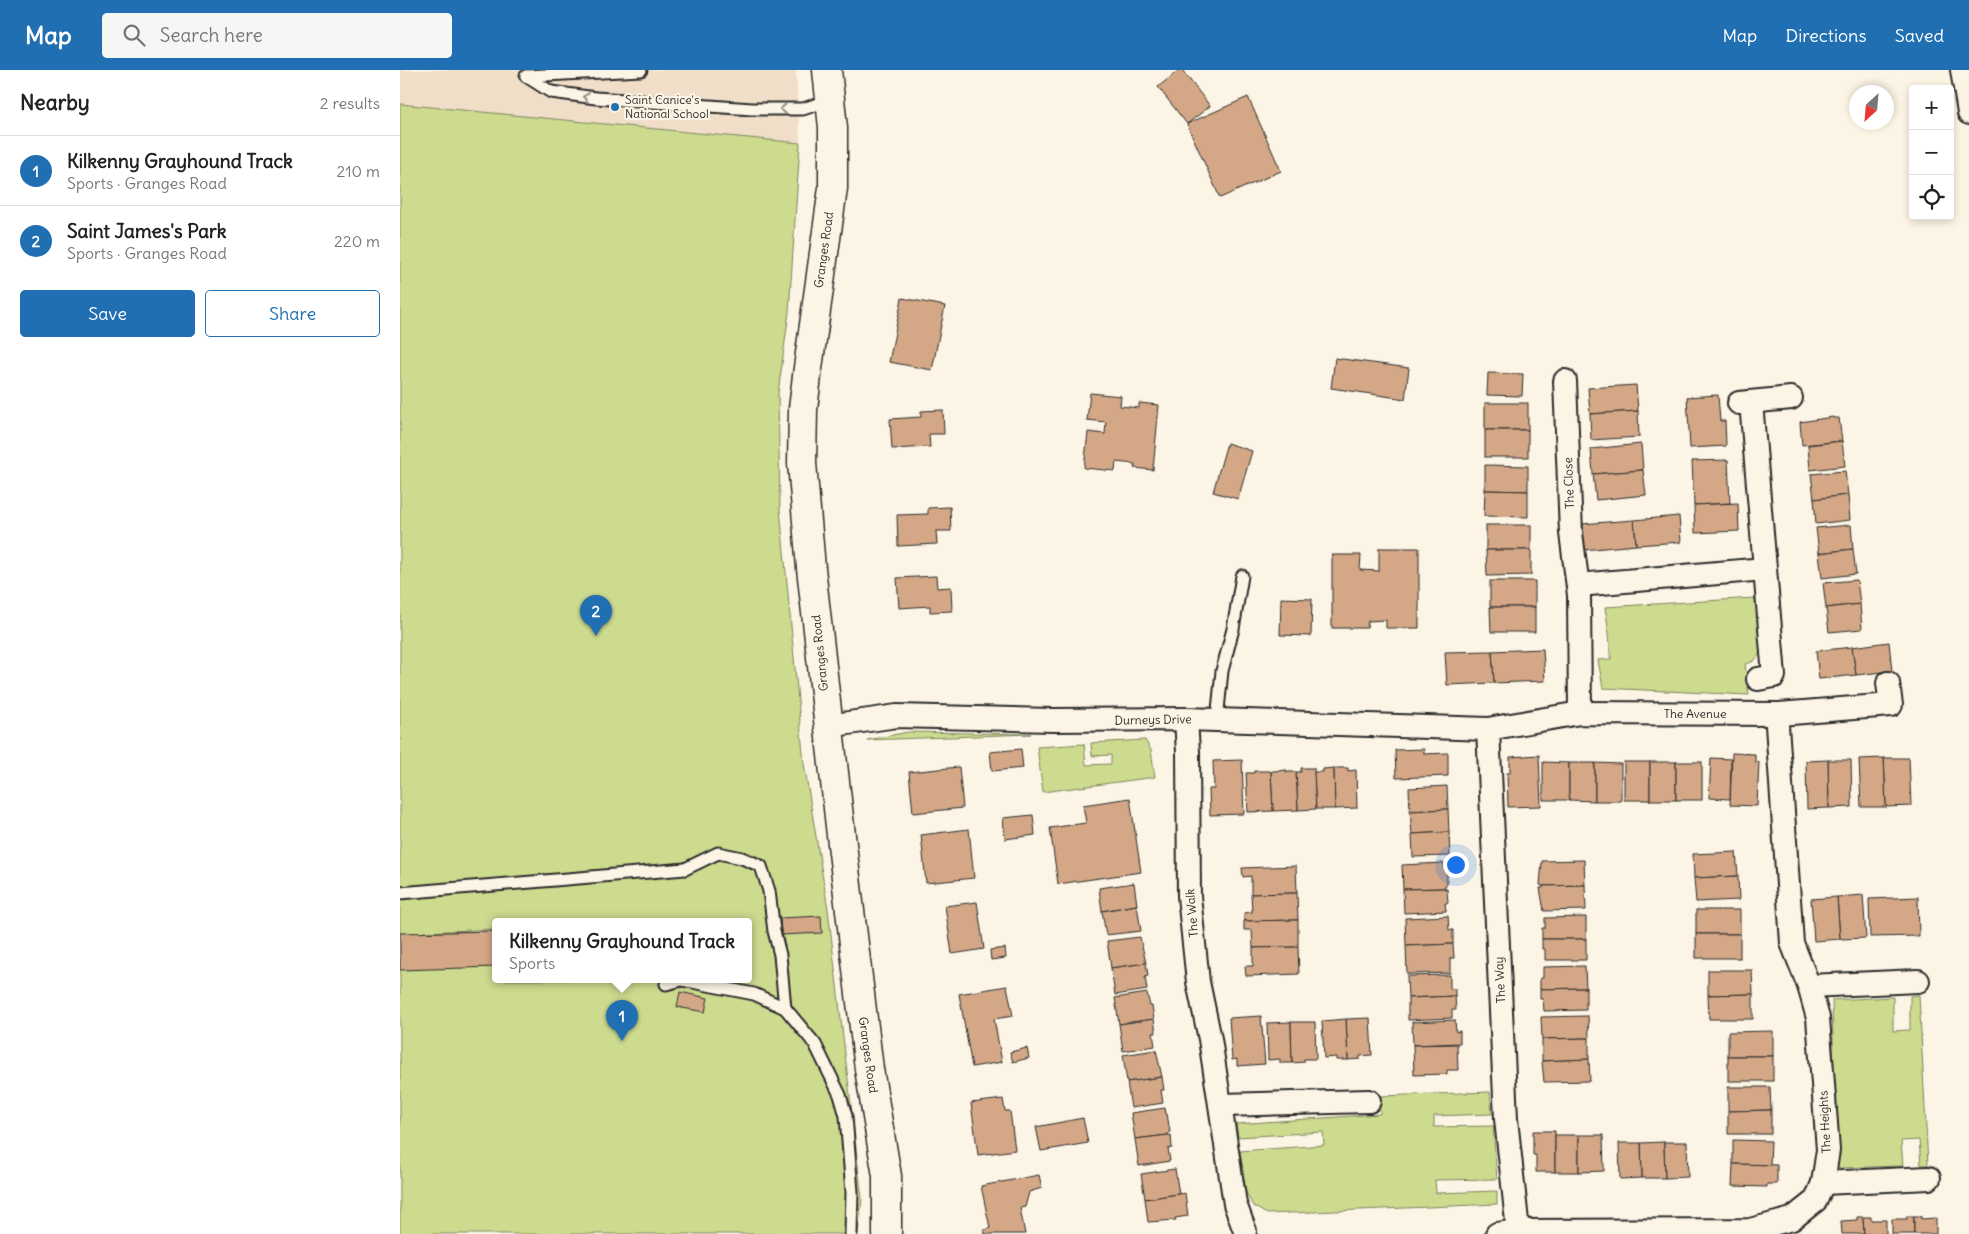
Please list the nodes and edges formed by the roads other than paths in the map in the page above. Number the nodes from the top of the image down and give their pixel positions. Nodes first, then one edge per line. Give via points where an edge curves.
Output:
1 (641, 70) edge
2 (827, 70) edge
3 (1962, 70) edge
4 (830, 100) junction
5 (1969, 113) edge
6 (1564, 381) dead end
7 (1791, 398) dead end
8 (1765, 569) junction
9 (1242, 576) dead end
10 (1578, 585) junction
11 (1758, 679) dead end
12 (1888, 683) dead end
13 (1580, 713) junction
14 (1779, 714) junction
15 (1186, 719) junction
16 (1217, 720) junction
17 (828, 726) junction
18 (1484, 729) junction
19 (400, 893) edge
20 (1918, 981) dead end
21 (670, 983) edge
22 (697, 983) edge
23 (666, 984) dead end
24 (1809, 986) junction
25 (786, 1008) junction
26 (1369, 1101) dead end
27 (1221, 1105) junction
28 (1929, 1178) dead end
29 (1824, 1183) junction
30 (1244, 1233) edge
31 (1508, 1233) edge
32 (851, 1234) edge
33 (887, 1234) edge

4 -> 1 lane via 803,109 752,109 596,98 552,92 526,76
2 - 4 street, Granges Road
3 - 5 street
4 - 17 street, Granges Road via 833,188 803,409 802,463
6 - 10 street, The Close via 1571,533
7 - 8 street via 1745,402
8 - 10 street
8 - 11 street via 1774,676
9 - 16 lane via 1222,670
10 - 13 street, The Close
12 - 14 street, The Avenue via 1891,705
13 - 14 street, The Avenue
13 - 18 street, The Avenue
14 - 24 street, The Heights via 1777,725 1792,943
15 - 16 street, Durneys Drive
15 - 17 street, Durneys Drive via 897,716
15 - 27 street, The Walk via 1189,896 1198,982
16 - 18 street, Durneys Drive
17 - 33 street, Granges Road via 869,1069 887,1176
18 - 31 street, The Way via 1506,1119
19 - 25 lane via 685,869 718,853 742,858 761,866 769,891
20 - 24 street
21 - 23 lane
22 - 25 lane via 754,994
24 - 29 street, The Heights via 1818,1018 1828,1150
25 - 32 lane via 815,1044 840,1095 846,1116 852,1192
26 - 27 street
27 - 30 street, The Walk via 1235,1204
28 - 29 street
29 - 31 street via 1816,1200 1792,1219 1750,1230

